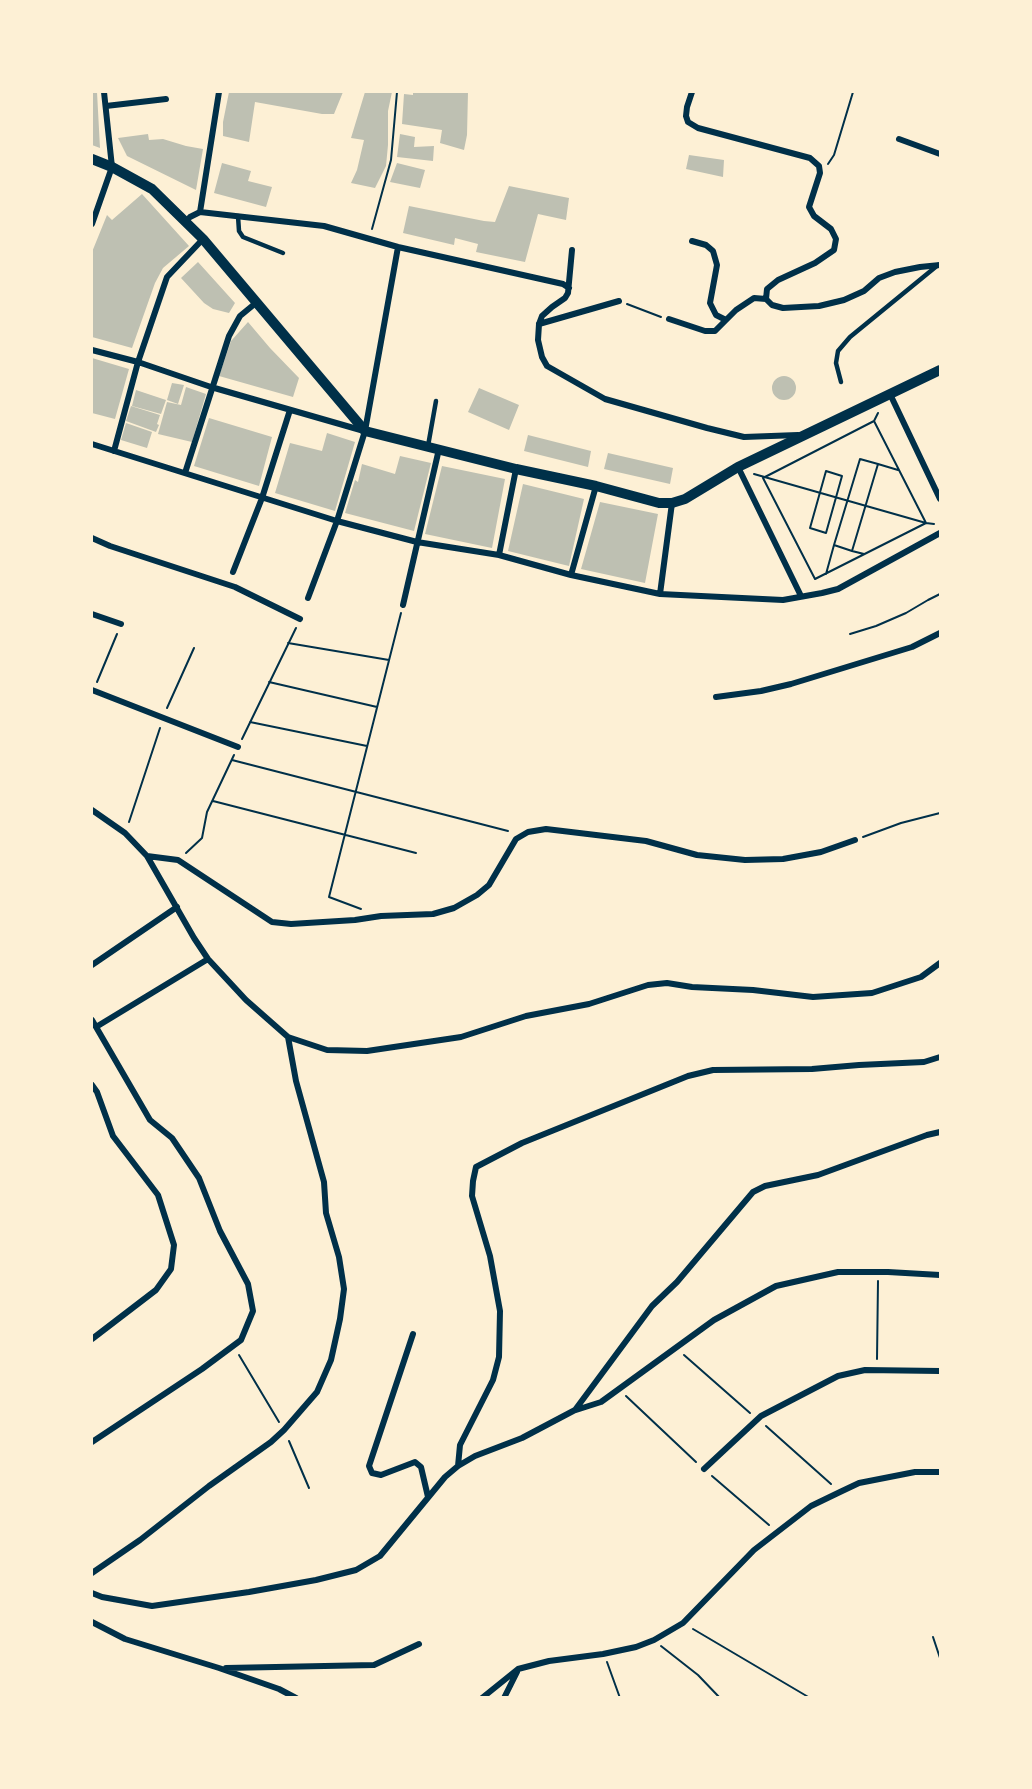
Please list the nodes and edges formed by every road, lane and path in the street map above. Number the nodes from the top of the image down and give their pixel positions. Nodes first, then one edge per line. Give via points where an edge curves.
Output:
1 (104, 92) edge
2 (219, 92) edge
3 (397, 92) edge
4 (692, 92) edge
5 (853, 92) edge
6 (166, 99) dead end
7 (106, 106) junction
8 (899, 139) dead end
9 (940, 154) edge
10 (92, 159) edge
11 (112, 167) junction
12 (820, 173) junction
13 (200, 213) junction
14 (238, 216) junction
15 (185, 222) junction
16 (92, 224) edge
17 (203, 238) junction
18 (369, 238) junction
19 (692, 241) dead end
20 (398, 247) junction
21 (572, 250) dead end
22 (283, 254) dead end
23 (939, 265) edge
24 (569, 288) junction
25 (765, 298) junction
26 (619, 301) joint
27 (257, 302) junction
28 (669, 319) joint
29 (726, 320) junction
30 (539, 324) junction
31 (92, 350) edge
32 (138, 362) junction
33 (940, 370) edge
34 (841, 382) dead end
35 (211, 387) junction
36 (890, 393) junction
37 (436, 400) dead end
38 (290, 410) junction
39 (365, 431) junction
40 (804, 435) junction
41 (92, 444) edge
42 (433, 447) junction
43 (114, 451) junction
44 (878, 464) junction
45 (738, 467) junction
46 (516, 469) junction
47 (899, 470) junction
48 (185, 473) junction
49 (763, 478) junction
50 (596, 486) junction
51 (820, 494) junction
52 (262, 498) junction
53 (836, 498) junction
54 (940, 500) edge
55 (847, 501) junction
56 (672, 503) junction
57 (865, 506) junction
58 (337, 521) junction
59 (926, 523) junction
60 (940, 525) edge
61 (940, 533) edge
62 (92, 538) edge
63 (417, 542) junction
64 (834, 545) junction
65 (852, 551) junction
66 (865, 554) junction
67 (499, 555) junction
68 (233, 572) dead end
69 (826, 574) junction
70 (571, 575) junction
71 (660, 594) junction
72 (940, 594) edge
73 (801, 596) junction
74 (308, 598) dead end
75 (403, 605) joint
76 (92, 614) edge
77 (300, 619) joint
78 (122, 624) joint
79 (940, 633) edge
80 (850, 634) dead end
81 (288, 643) junction
82 (194, 648) dead end
83 (389, 660) junction
84 (269, 682) junction
85 (92, 690) edge
86 (716, 697) dead end
87 (377, 707) junction
88 (163, 717) junction
89 (250, 722) junction
90 (367, 746) junction
91 (238, 747) junction
92 (232, 760) junction
93 (356, 791) junction
94 (213, 801) junction
95 (92, 810) edge
96 (940, 813) edge
97 (125, 833) junction
98 (345, 834) junction
99 (523, 835) junction
100 (855, 840) joint
101 (416, 854) dead end
102 (147, 856) junction
103 (178, 860) junction
104 (177, 907) junction
105 (381, 916) junction
106 (208, 959) junction
107 (940, 963) edge
108 (92, 965) edge
109 (94, 1024) edge
110 (288, 1037) junction
111 (940, 1058) edge
112 (92, 1085) edge
113 (940, 1132) edge
114 (878, 1272) junction
115 (940, 1275) edge
116 (412, 1334) dead end
117 (92, 1339) edge
118 (234, 1345) junction
119 (877, 1370) junction
120 (940, 1371) edge
121 (575, 1410) junction
122 (284, 1430) junction
123 (92, 1442) edge
124 (458, 1466) junction
125 (704, 1469) dead end
126 (940, 1472) edge
127 (309, 1488) dead end
128 (428, 1497) junction
129 (92, 1573) edge
130 (92, 1593) edge
131 (92, 1622) edge
132 (683, 1623) junction
133 (933, 1637) dead end
134 (654, 1640) junction
135 (419, 1644) dead end
136 (603, 1654) junction
137 (940, 1658) edge
138 (219, 1668) junction
139 (518, 1669) junction
140 (296, 1698) edge
141 (482, 1698) edge
142 (504, 1698) edge
143 (620, 1698) edge
144 (720, 1698) edge
145 (810, 1698) edge

1 - 7 street
2 - 13 street
3 - 18 path via 391,160
4 - 12 street via 687,106 688,122 810,158 819,166
5 - 12 path via 834,155
6 - 7 street
7 - 11 street
8 - 9 street
10 - 11 street
11 - 15 street via 153,189
11 - 16 street
12 - 25 street via 809,207 831,230 836,239 834,250 778,280 767,289
13 - 14 street
13 - 15 street
14 - 18 street via 324,226
14 - 22 lane via 243,237
15 - 17 street
17 - 27 street
17 - 32 street via 167,277
18 - 20 street
19 - 29 street via 713,251 717,265 710,303 716,315
20 - 24 street
20 - 39 street
21 - 24 street
23 - 25 street via 895,272 844,300 819,306 783,308
23 - 34 lane via 838,351 836,363
24 - 30 street via 565,298 542,316
25 - 29 street via 754,298
26 - 28 path
26 - 30 street
27 - 35 street via 240,316 229,336
27 - 39 street
28 - 29 street via 705,331 715,331
30 - 40 street via 538,340 547,366 605,399 744,437
31 - 32 street
32 - 35 street
32 - 43 street
33 - 36 street
35 - 38 street
35 - 48 street
36 - 40 street
36 - 54 street
37 - 42 lane
38 - 39 street
38 - 52 street
39 - 42 street
39 - 58 street
40 - 45 street
41 - 43 street
42 - 46 street
42 - 63 street
43 - 48 street
44 - 47 path
44 - 55 path via 860,459
44 - 57 path
45 - 49 path
45 - 56 street
45 - 73 street
46 - 50 street
46 - 67 street
47 - 49 path via 874,421
47 - 59 path
48 - 52 street
49 - 51 path
49 - 69 path via 815,579
50 - 56 street
50 - 70 street
51 - 53 path
51 - 53 path via 826,471 843,476
51 - 53 path via 810,528 826,533
52 - 58 street
52 - 68 street
53 - 55 path
55 - 57 path
55 - 64 path
56 - 71 street
57 - 59 path
57 - 65 path
58 - 63 street
58 - 74 street
59 - 60 path
59 - 66 path
61 - 73 street via 838,589
62 - 77 street via 235,587
63 - 67 street
63 - 75 street
64 - 65 path
64 - 69 path
65 - 66 path
66 - 69 path
67 - 70 street
70 - 71 street
71 - 73 street via 783,600
72 - 80 path via 906,613
75 - 83 path
76 - 78 street
77 - 81 path
78 - 85 path
79 - 86 street via 912,647 791,684
81 - 83 path
81 - 84 path
82 - 88 path
83 - 87 path
84 - 87 path
84 - 89 path
85 - 88 street
87 - 90 path
88 - 91 street
88 - 97 path
89 - 90 path
89 - 91 path
90 - 93 path
91 - 92 path
92 - 93 path
92 - 94 path
93 - 98 path
93 - 99 path
94 - 98 path
94 - 103 path via 202,838
95 - 97 street
96 - 100 path
97 - 102 street
98 - 101 path
98 - 105 path via 329,897
99 - 100 street via 546,829 646,841 697,855 745,860 783,859
99 - 105 street via 516,839 489,885 470,899 433,914
102 - 103 street
102 - 104 street
103 - 105 street via 272,922 291,924
104 - 106 street
104 - 108 street
106 - 109 street
106 - 110 street
107 - 110 street via 921,977 872,993 813,997 667,983 648,985 461,1037 367,1051 327,1050
109 - 118 street via 150,1120 172,1138 198,1178 248,1284 253,1311 241,1340
110 - 122 street via 324,1182 326,1213 344,1289 331,1360 317,1392
111 - 124 street via 812,1069 713,1070 688,1076 522,1143 476,1167 472,1196 490,1256 500,1311 499,1357 493,1380 460,1445
112 - 117 street via 113,1137 158,1195 174,1245 171,1269 156,1290
113 - 121 street via 818,1175 753,1192 652,1306
114 - 115 street
114 - 119 path
114 - 121 street via 837,1272 776,1286 714,1320 601,1402
116 - 128 street via 369,1466 372,1473 381,1475 415,1462 421,1467
118 - 122 path
118 - 123 street
119 - 120 street
119 - 125 street via 838,1376 761,1416
121 - 124 street
122 - 127 path
122 - 129 street
124 - 128 street
126 - 132 street via 915,1472 859,1483 811,1506 754,1550
128 - 130 street via 380,1556 357,1570 152,1606
131 - 138 street via 125,1639
132 - 134 street
132 - 145 path
133 - 137 path
134 - 136 street
134 - 144 path
135 - 138 street via 374,1665
136 - 139 street
136 - 143 path
138 - 140 street
139 - 141 street
139 - 142 street

